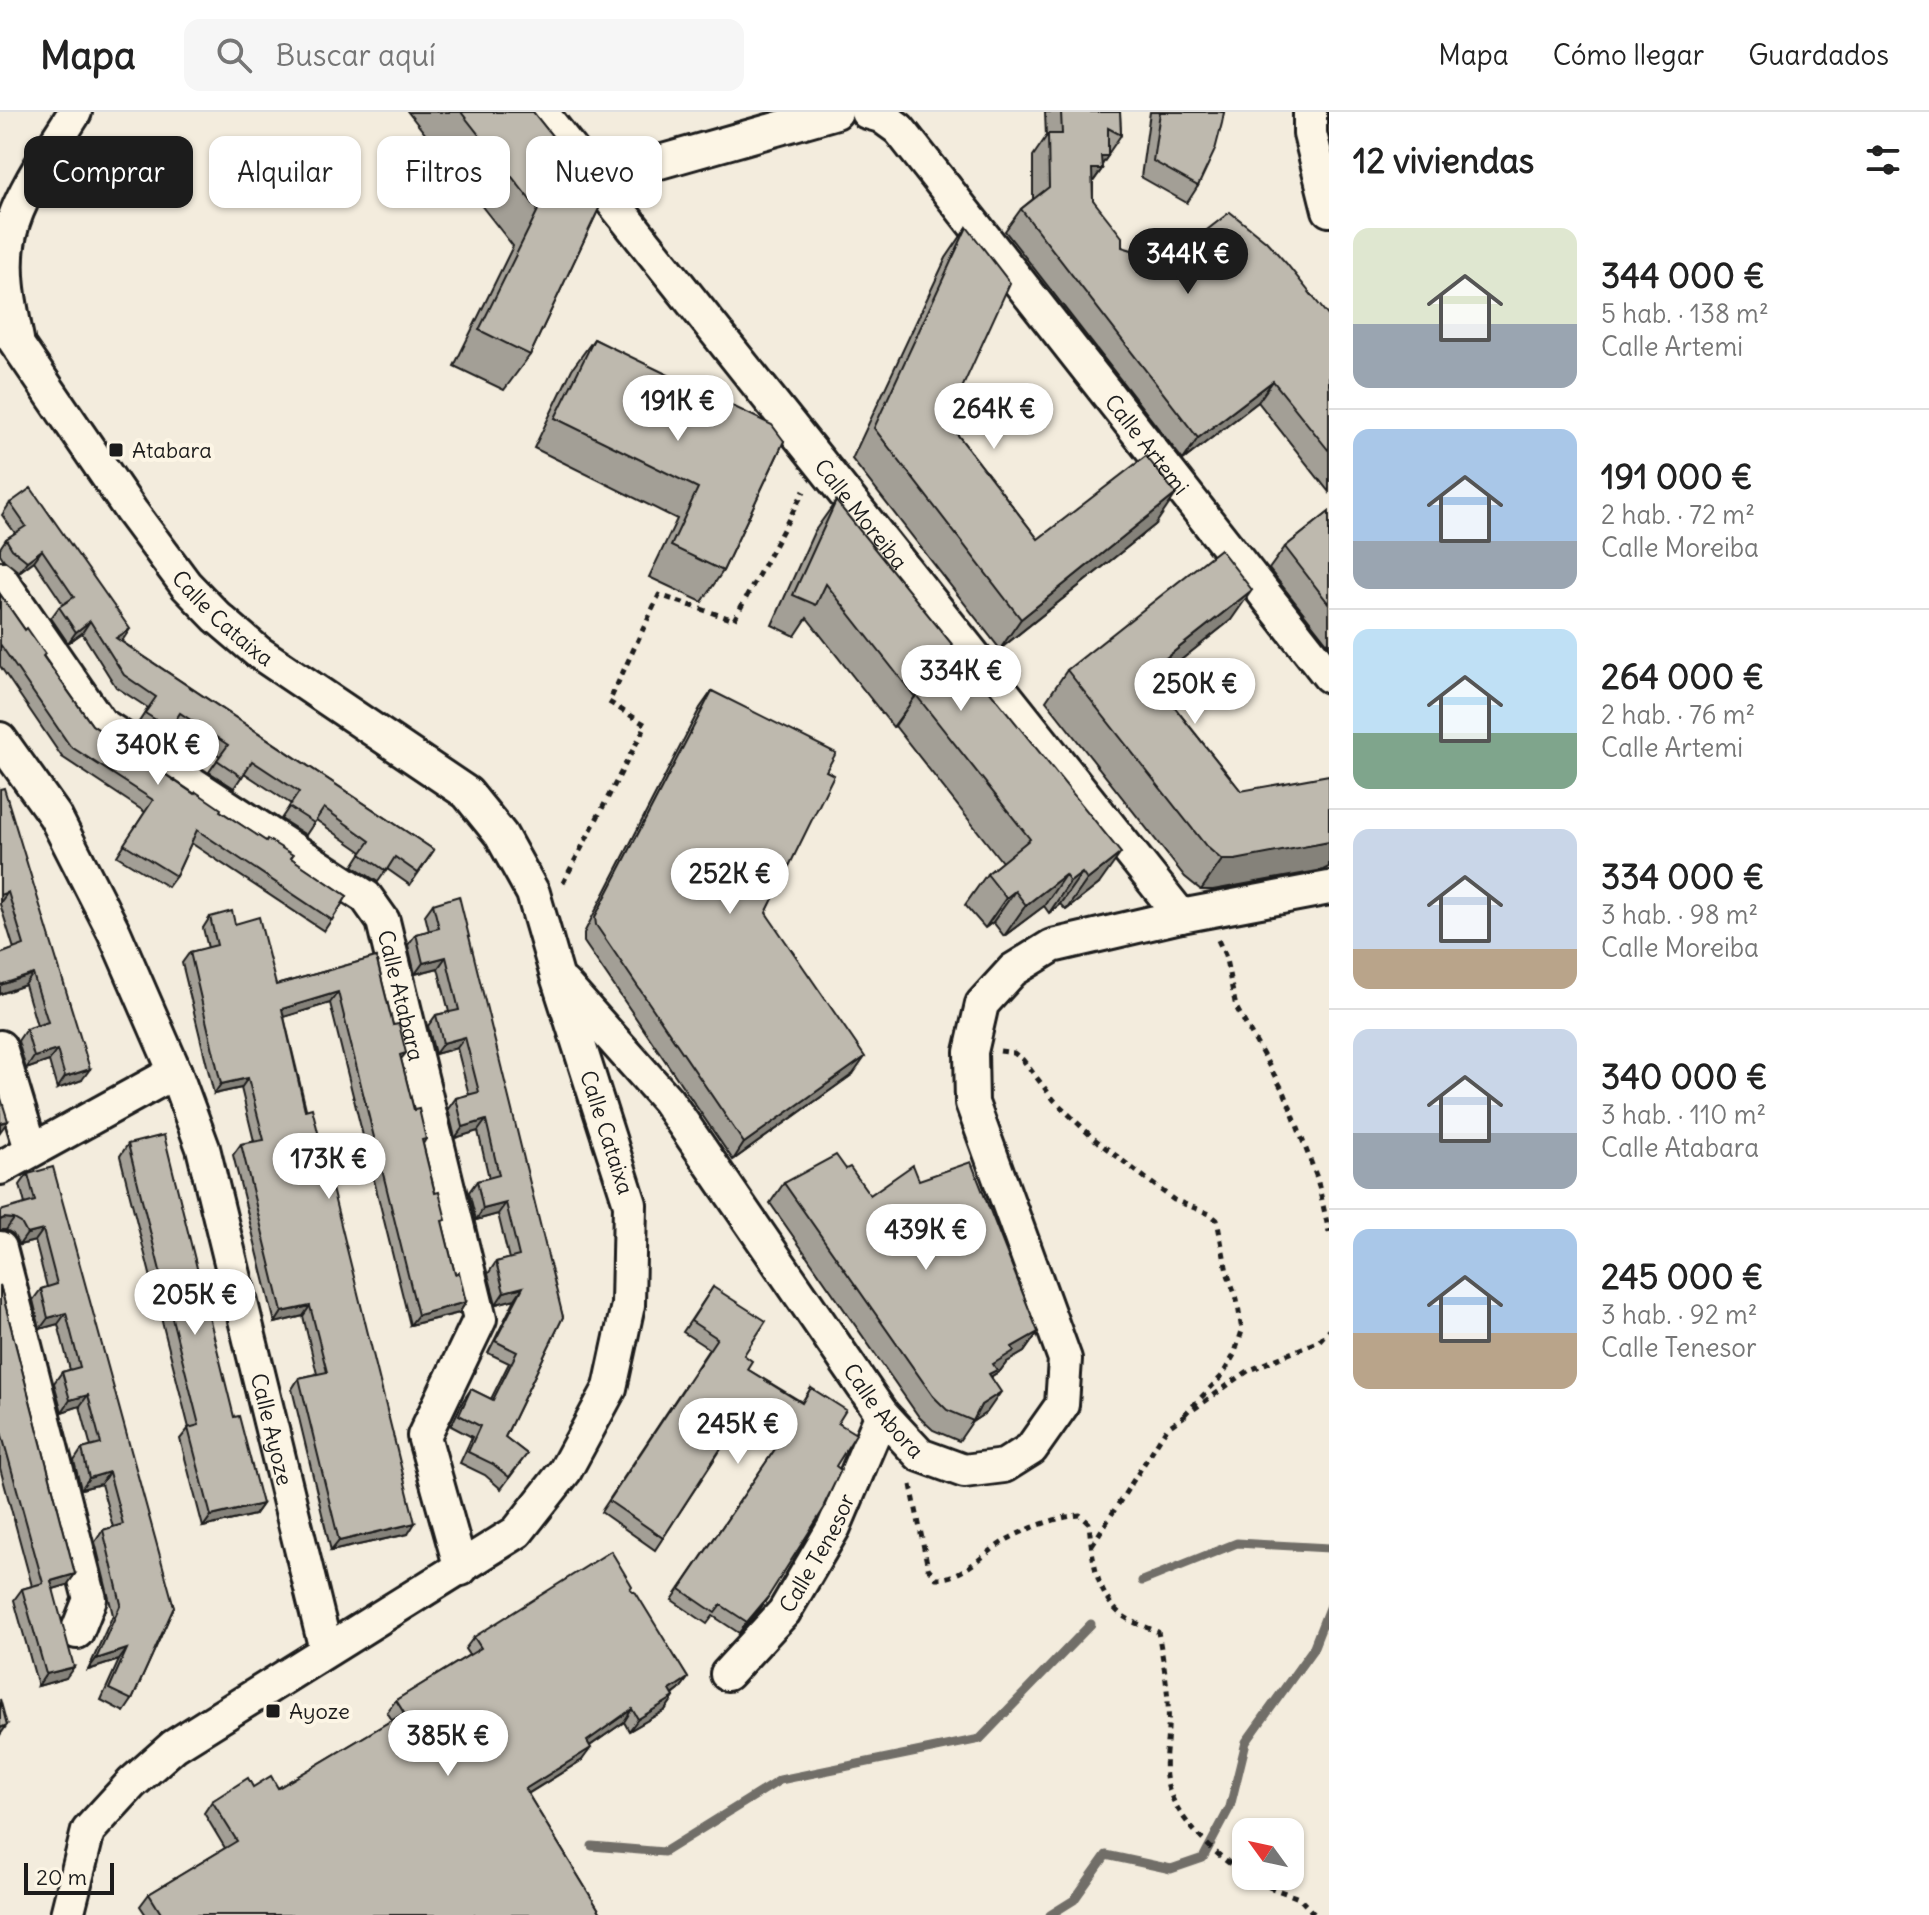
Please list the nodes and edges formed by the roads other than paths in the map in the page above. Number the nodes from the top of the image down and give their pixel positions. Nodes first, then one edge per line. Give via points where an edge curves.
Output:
1 (75, 112) edge
2 (541, 112) edge
3 (836, 112) edge
4 (867, 112) edge
5 (1310, 112) edge
6 (560, 136) edge
7 (662, 161) edge
8 (13, 199) edge
9 (618, 208) edge
10 (1329, 210) edge
11 (0, 319) edge
12 (18, 346) junction
13 (0, 578) edge
14 (1329, 676) edge
15 (0, 739) edge
16 (1329, 888) edge
17 (1193, 914) junction
18 (557, 976) junction
19 (0, 1047) edge
20 (175, 1072) junction
21 (31, 1149) junction
22 (0, 1168) edge
23 (0, 1248) edge
24 (882, 1414) junction
25 (461, 1569) junction
26 (77, 1632) dead end
27 (326, 1650) junction
28 (727, 1674) dead end
29 (67, 1915) edge

1 - 8 street
2 - 6 street, Calle Moreiba
3 - 7 street
4 - 14 street, Calle Artemi via 899,129
5 - 10 street via 1310,134
8 - 12 street via 6,290
9 - 17 street, Calle Moreiba
11 - 12 street, Calle Cataixa
12 - 18 street, Calle Cataixa via 131,511 217,617 258,652 467,793 501,835 533,893
13 - 25 street, Calle Atabara via 101,724 366,897 383,921 480,1319 424,1436
15 - 20 street, Calle Ayoze via 55,816 114,932
16 - 17 street, Calle Abora
17 - 24 street, Calle Abora via 1052,946 1013,970 982,1004 971,1052 972,1103 1065,1359 1062,1405 1031,1449 1004,1466 964,1471 920,1455
18 - 24 street, Calle Abora via 667,1100
18 - 25 street, Calle Cataixa via 630,1204 628,1305 610,1388 565,1471 517,1532
19 - 21 street
20 - 21 street
20 - 27 street, Calle Ayoze via 203,1148
21 - 22 street
23 - 26 street via 90,1599
24 - 28 street, Calle Tenesor via 834,1527 784,1612
25 - 27 street, Calle Cataixa
27 - 29 street, Calle Cataixa via 174,1746 132,1783 88,1831

